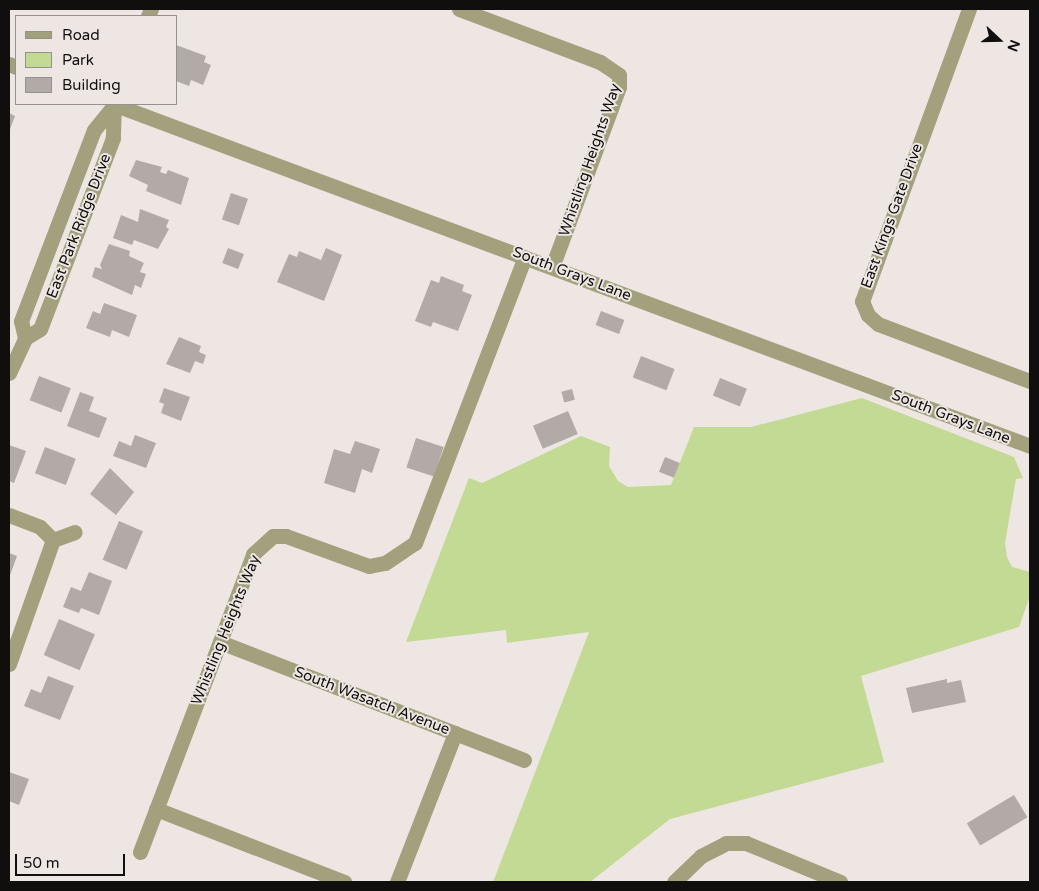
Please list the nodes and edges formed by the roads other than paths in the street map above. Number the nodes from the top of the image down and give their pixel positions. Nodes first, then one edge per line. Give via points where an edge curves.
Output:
1 (459, 9) edge
2 (969, 9) edge
3 (113, 105) edge
4 (117, 105) edge
5 (525, 257) junction
6 (552, 267) junction
7 (9, 373) edge
8 (1030, 381) edge
9 (1030, 446) edge
10 (9, 515) edge
11 (75, 532) dead end
12 (53, 540) junction
13 (220, 642) junction
14 (9, 664) edge
15 (455, 734) junction
16 (524, 760) dead end
17 (156, 809) junction
18 (140, 852) dead end
19 (344, 882) edge
20 (397, 882) edge
21 (674, 882) edge
22 (840, 882) edge

1 - 6 street, Whistling Heights Way via 600,62 619,75 619,87
2 - 8 street, East Kings Gate Drive via 862,301 868,315 878,324
3 - 7 street, East Park Ridge Drive via 91,139 21,321 25,338
4 - 5 street, South Grays Lane
5 - 6 street, South Grays Lane
5 - 13 street, Whistling Heights Way via 415,543 385,563 369,566 302,541 273,536 253,554
6 - 9 street, South Grays Lane
10 - 12 street via 40,527
11 - 12 street
12 - 14 street
13 - 15 street, South Wasatch Avenue
13 - 17 street, Whistling Heights Way
15 - 16 street, South Wasatch Avenue
15 - 20 street
17 - 18 street, Whistling Heights Way
17 - 19 street
21 - 22 street via 701,856 726,844 746,843

